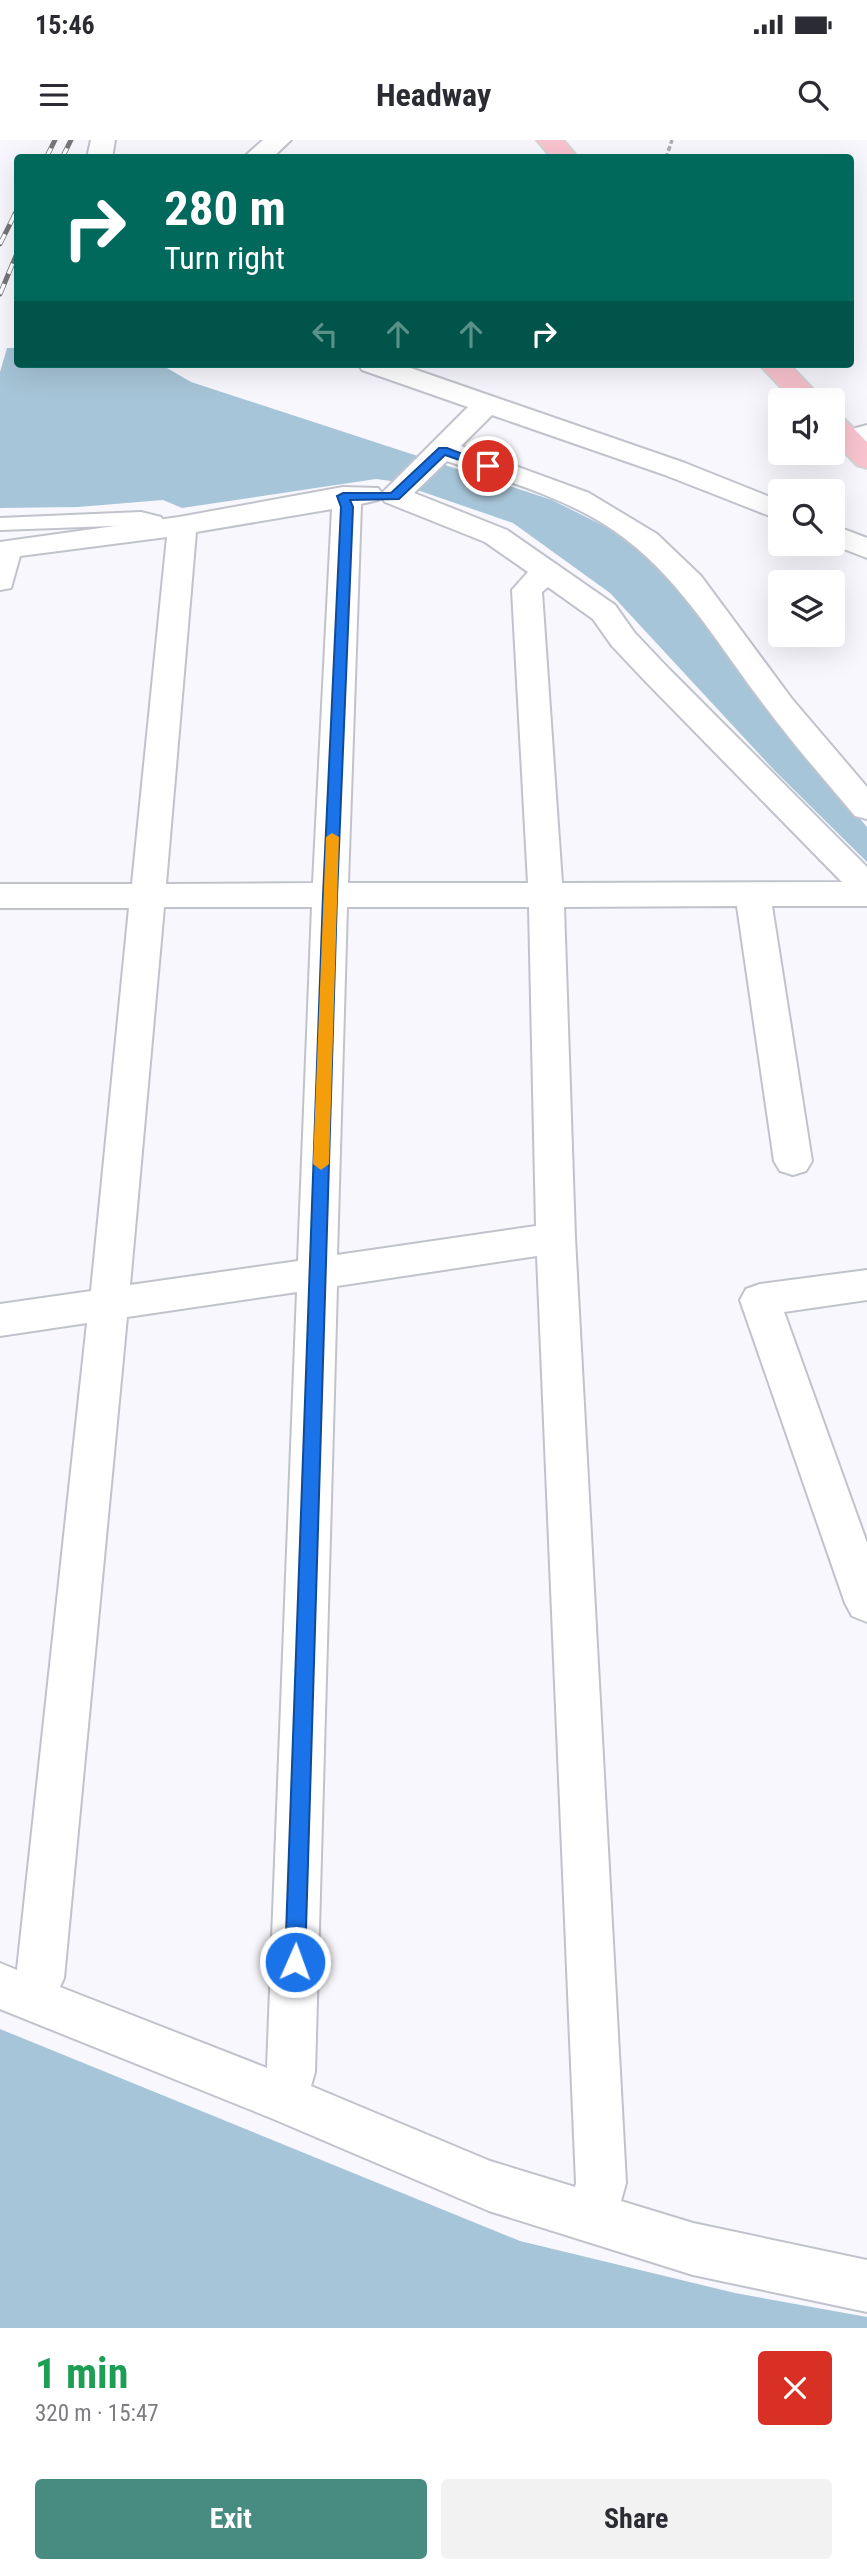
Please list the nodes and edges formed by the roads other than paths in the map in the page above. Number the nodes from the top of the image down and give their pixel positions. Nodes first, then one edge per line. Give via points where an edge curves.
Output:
1 (279, 140) edge
2 (549, 140) edge
3 (260, 154) edge
4 (562, 154) edge
5 (384, 368) edge
6 (777, 368) edge
7 (797, 388) edge
8 (487, 404) junction
9 (439, 454) junction
10 (398, 493) junction
11 (343, 496) junction
12 (768, 506) edge
13 (0, 524) edge
14 (168, 528) junction
15 (845, 539) edge
16 (867, 549) edge
17 (546, 571) junction
18 (0, 581) edge
19 (867, 808) edge
20 (867, 887) edge
21 (546, 894) junction
22 (867, 894) edge
23 (753, 895) junction
24 (0, 896) edge
25 (147, 896) junction
26 (330, 896) junction
27 (793, 1161) dead end
28 (556, 1238) junction
29 (317, 1272) junction
30 (867, 1284) edge
31 (109, 1303) junction
32 (0, 1320) edge
33 (867, 1603) edge
34 (15, 1992) edge
35 (282, 2098) junction
36 (590, 2218) junction
37 (867, 2286) edge

1 - 3 street
2 - 4 highway
5 - 8 street
6 - 7 highway
8 - 9 street
8 - 12 street
9 - 10 street
9 - 19 street via 579,498 623,522 675,563 780,705
10 - 11 street
10 - 17 street via 496,536
11 - 14 street
11 - 26 street via 347,507
13 - 14 lane via 141,518
14 - 18 street via 7,550
14 - 25 street via 182,534
15 - 16 street
17 - 20 street via 604,612 658,676
17 - 21 street via 527,590
21 - 23 street
21 - 26 street
21 - 28 street
22 - 23 street
23 - 27 street
24 - 25 street
25 - 26 street
25 - 31 street
26 - 29 street
28 - 29 street
28 - 36 street via 601,2183
29 - 31 street
29 - 35 street via 291,2072
30 - 33 street via 760,1300
31 - 32 street
31 - 34 street via 40,1978
34 - 35 street
35 - 36 street via 489,2186
36 - 37 street via 693,2249

